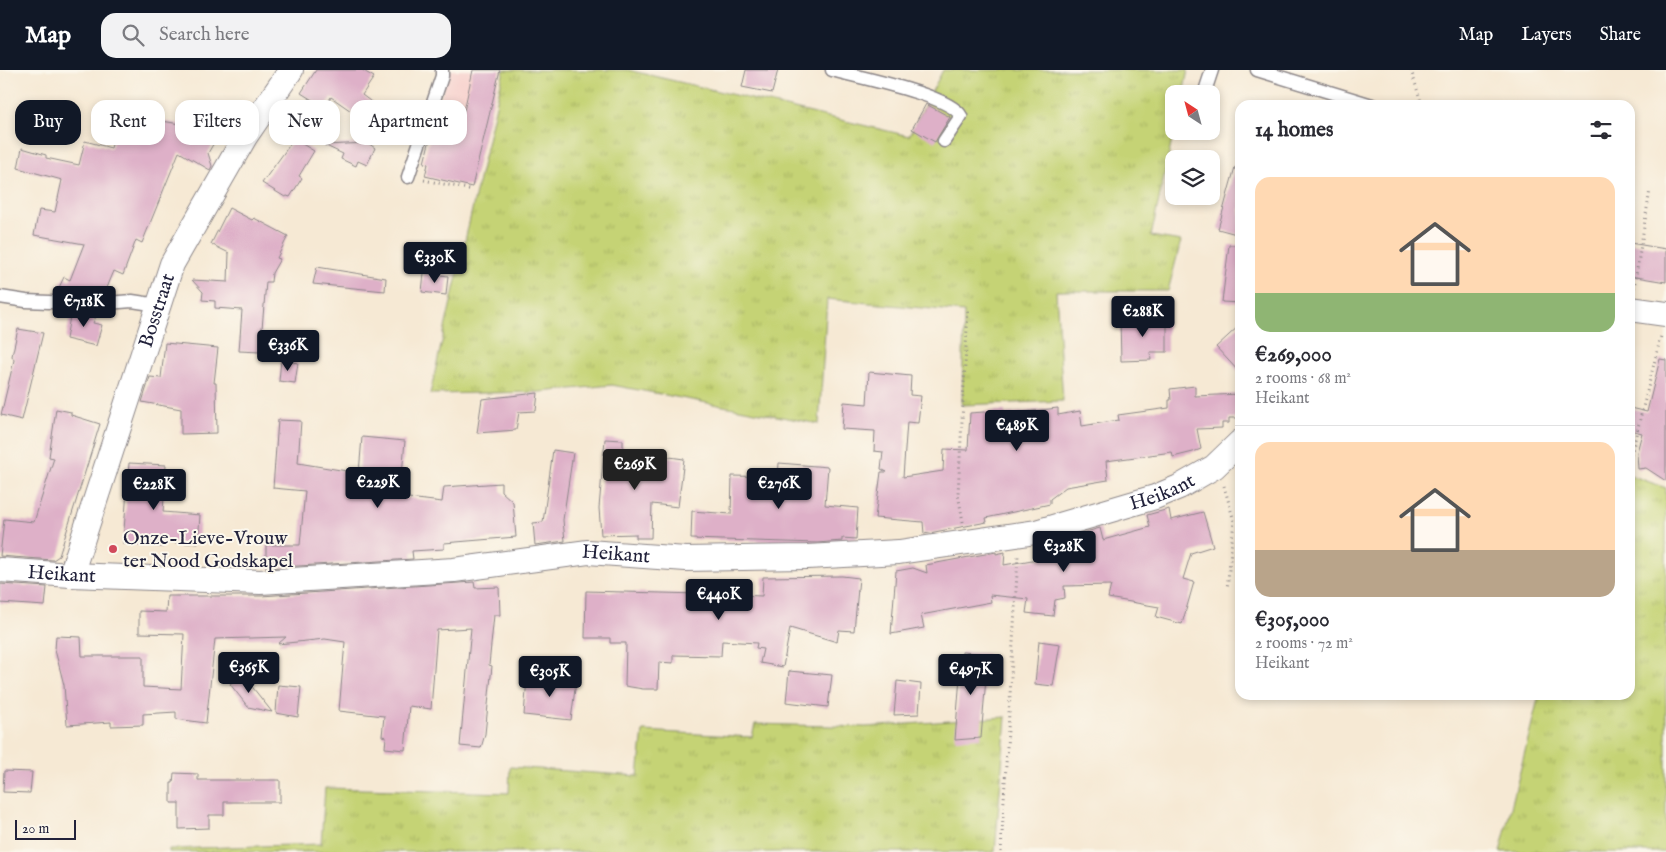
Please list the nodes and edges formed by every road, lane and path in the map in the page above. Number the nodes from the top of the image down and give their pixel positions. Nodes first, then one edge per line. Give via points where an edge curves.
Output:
1 (291, 70) edge
2 (442, 70) edge
3 (832, 70) edge
4 (1212, 70) edge
5 (1258, 70) edge
6 (1411, 70) edge
7 (1207, 85) edge
8 (1356, 100) edge
9 (1420, 100) edge
10 (944, 141) dead end
11 (408, 177) joint
12 (473, 190) dead end
13 (1650, 190) dead end
14 (1635, 284) edge
15 (0, 297) edge
16 (158, 305) junction
17 (968, 310) dead end
18 (1635, 310) edge
19 (1666, 314) edge
20 (1635, 439) edge
21 (1235, 447) edge
22 (1226, 490) dead end
23 (1019, 534) junction
24 (967, 542) junction
25 (0, 570) edge
26 (71, 575) junction
27 (1227, 589) dead end
28 (1001, 852) edge

1 - 16 street, Bosstraat via 245,137 172,264
2 - 11 lane
3 - 10 lane via 929,96 958,111 961,116
4 - 7 lane
5 - 8 lane
6 - 9 path
11 - 12 path
13 - 14 path
15 - 16 lane via 26,301 95,304 132,301
16 - 26 street, Bosstraat
17 - 24 path via 958,494
18 - 19 street
19 - 20 path
21 - 23 street, Heikant via 1214,467 1179,488 1036,532
22 - 27 path via 1234,521
23 - 24 street, Heikant
23 - 28 path
24 - 26 street, Heikant via 899,552 807,557 686,559 588,552 454,570 260,582
25 - 26 street, Heikant

